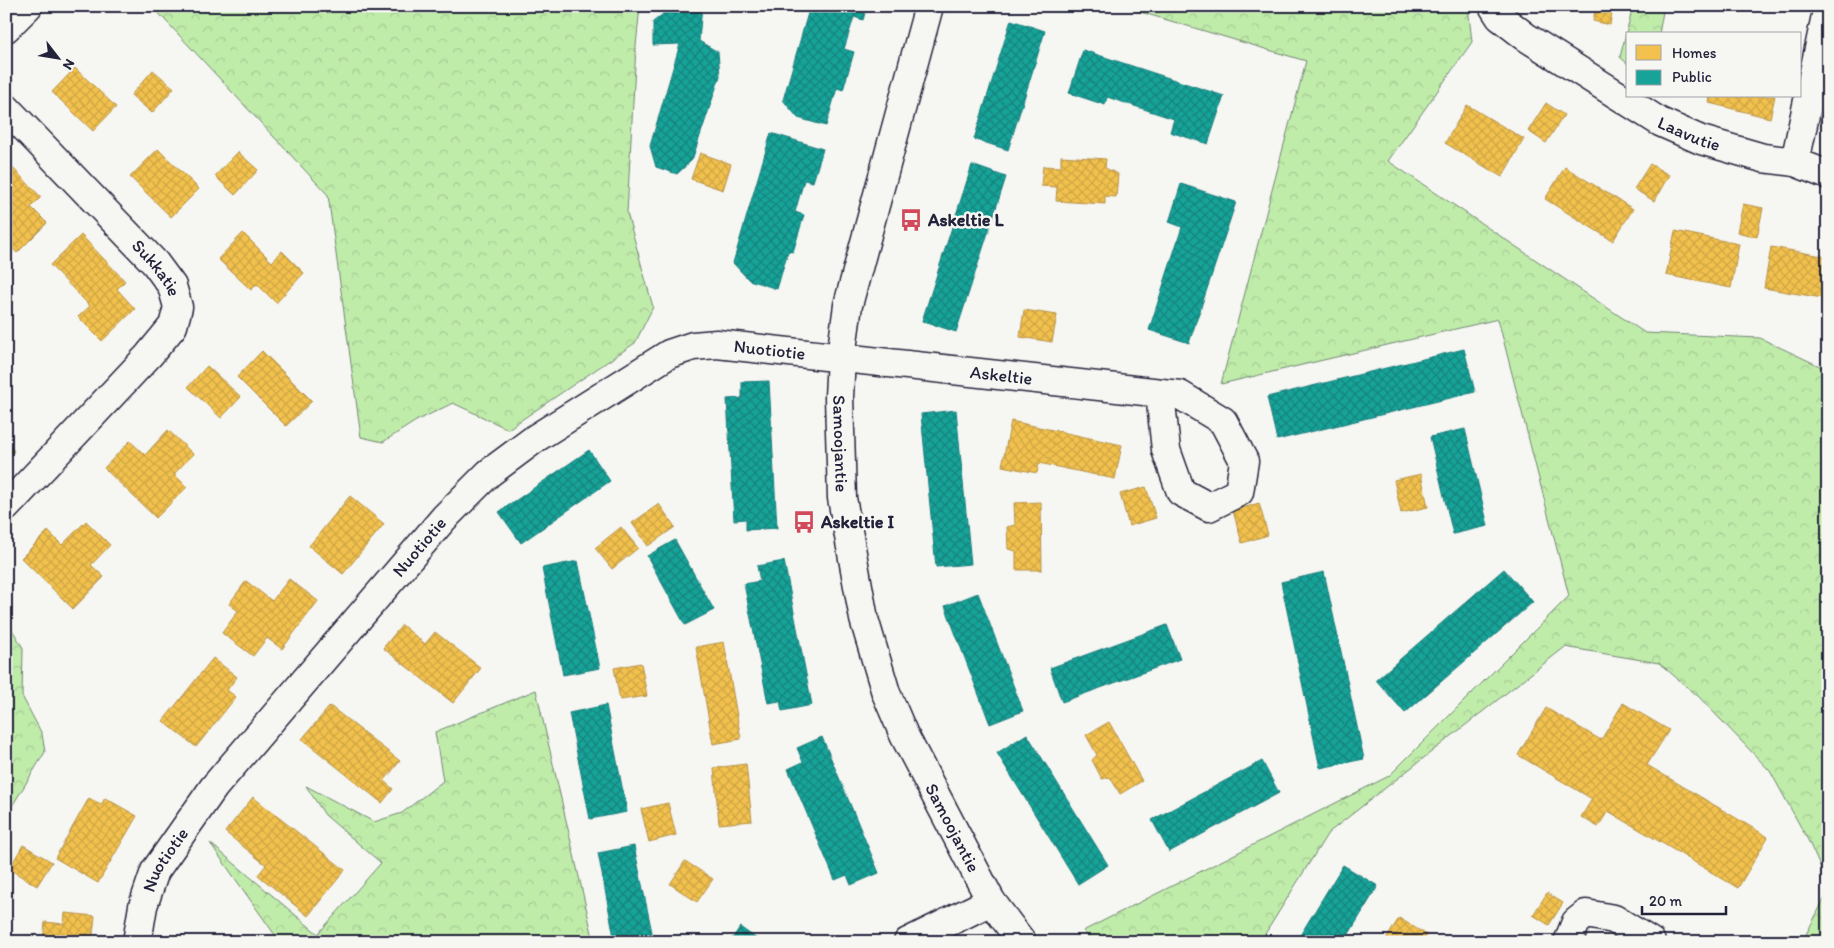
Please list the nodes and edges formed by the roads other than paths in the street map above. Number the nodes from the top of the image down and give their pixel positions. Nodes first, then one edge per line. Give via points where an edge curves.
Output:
1 (28, 6) edge
2 (929, 6) edge
3 (1493, 6) edge
4 (1828, 6) edge
5 (6, 28) edge
6 (6, 108) edge
7 (1795, 162) junction
8 (1828, 175) edge
9 (841, 357) junction
10 (1160, 393) dead end
11 (6, 507) edge
12 (991, 901) junction
13 (137, 942) edge
14 (908, 942) edge
15 (1022, 942) edge
16 (1568, 942) edge
17 (1651, 942) edge

1 - 5 street
2 - 9 street, Samoojantie via 848,305
3 - 7 street, Laavutie via 1500,17 1526,37 1660,122 1736,151
4 - 7 street
6 - 11 street, Sukkatie via 155,263 172,286 178,306 173,326 149,355
7 - 8 street, Laavutie
9 - 10 street, Askeltie
9 - 12 street, Samoojantie via 842,498 864,619 886,693 904,734
9 - 13 street, Nuotiotie via 717,344 693,346 669,354 628,379 536,438 489,473 444,518 214,788 155,871 143,906
12 - 14 street
12 - 15 street, Samoojantie
16 - 17 street via 1576,922 1586,914 1614,919

